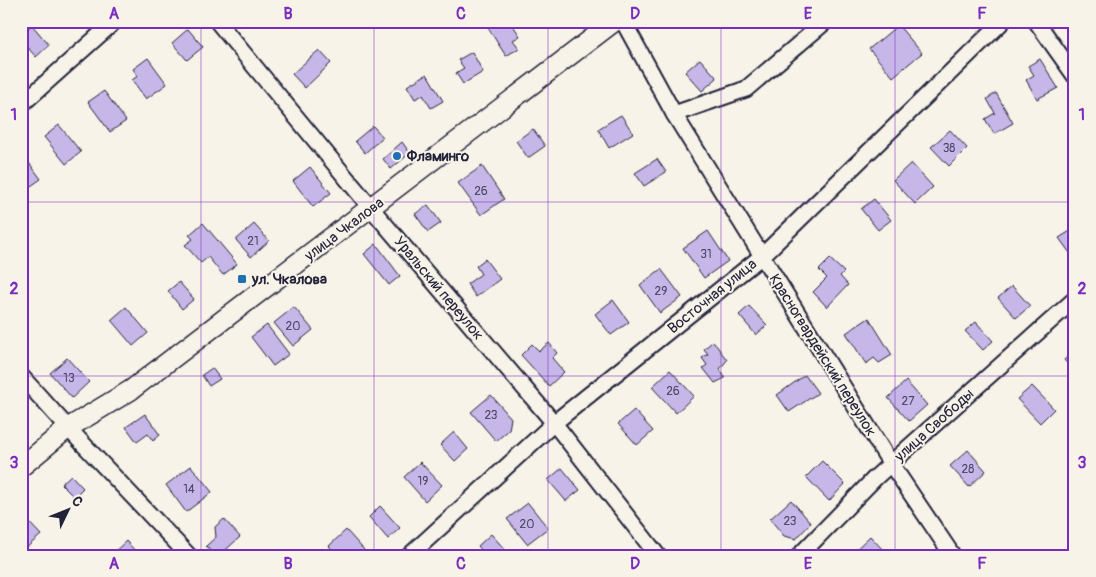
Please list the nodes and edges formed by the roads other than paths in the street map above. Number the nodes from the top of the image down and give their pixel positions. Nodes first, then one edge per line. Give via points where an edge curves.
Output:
1 (115, 21) edge
2 (217, 21) edge
3 (615, 21) edge
4 (623, 21) edge
5 (826, 21) edge
6 (1003, 21) edge
7 (1036, 21) edge
8 (1075, 76) edge
9 (21, 105) edge
10 (674, 114) junction
11 (371, 208) junction
12 (762, 256) junction
13 (1075, 299) edge
14 (21, 376) edge
15 (554, 423) junction
16 (68, 428) junction
17 (891, 464) junction
18 (21, 467) edge
19 (188, 556) edge
20 (409, 556) edge
21 (658, 556) edge
22 (799, 556) edge
23 (953, 556) edge

1 - 9 street
2 - 11 street, Уральский переулок
3 - 11 street, улица Чкалова
4 - 10 street, Красногвардейский переулок
5 - 10 street via 746,89
6 - 12 street, Восточная улица
7 - 8 street
10 - 12 street, Красногвардейский переулок
11 - 15 street, Уральский переулок
11 - 16 street, улица Чкалова via 131,390
12 - 15 street, Восточная улица
12 - 17 street, Красногвардейский переулок
13 - 17 street, улица Свободы
14 - 16 street
15 - 20 street, Восточная улица
15 - 21 street, Уральский переулок
16 - 18 street, улица Чкалова
16 - 19 street
17 - 22 street, улица Свободы
17 - 23 street, Красногвардейский переулок

